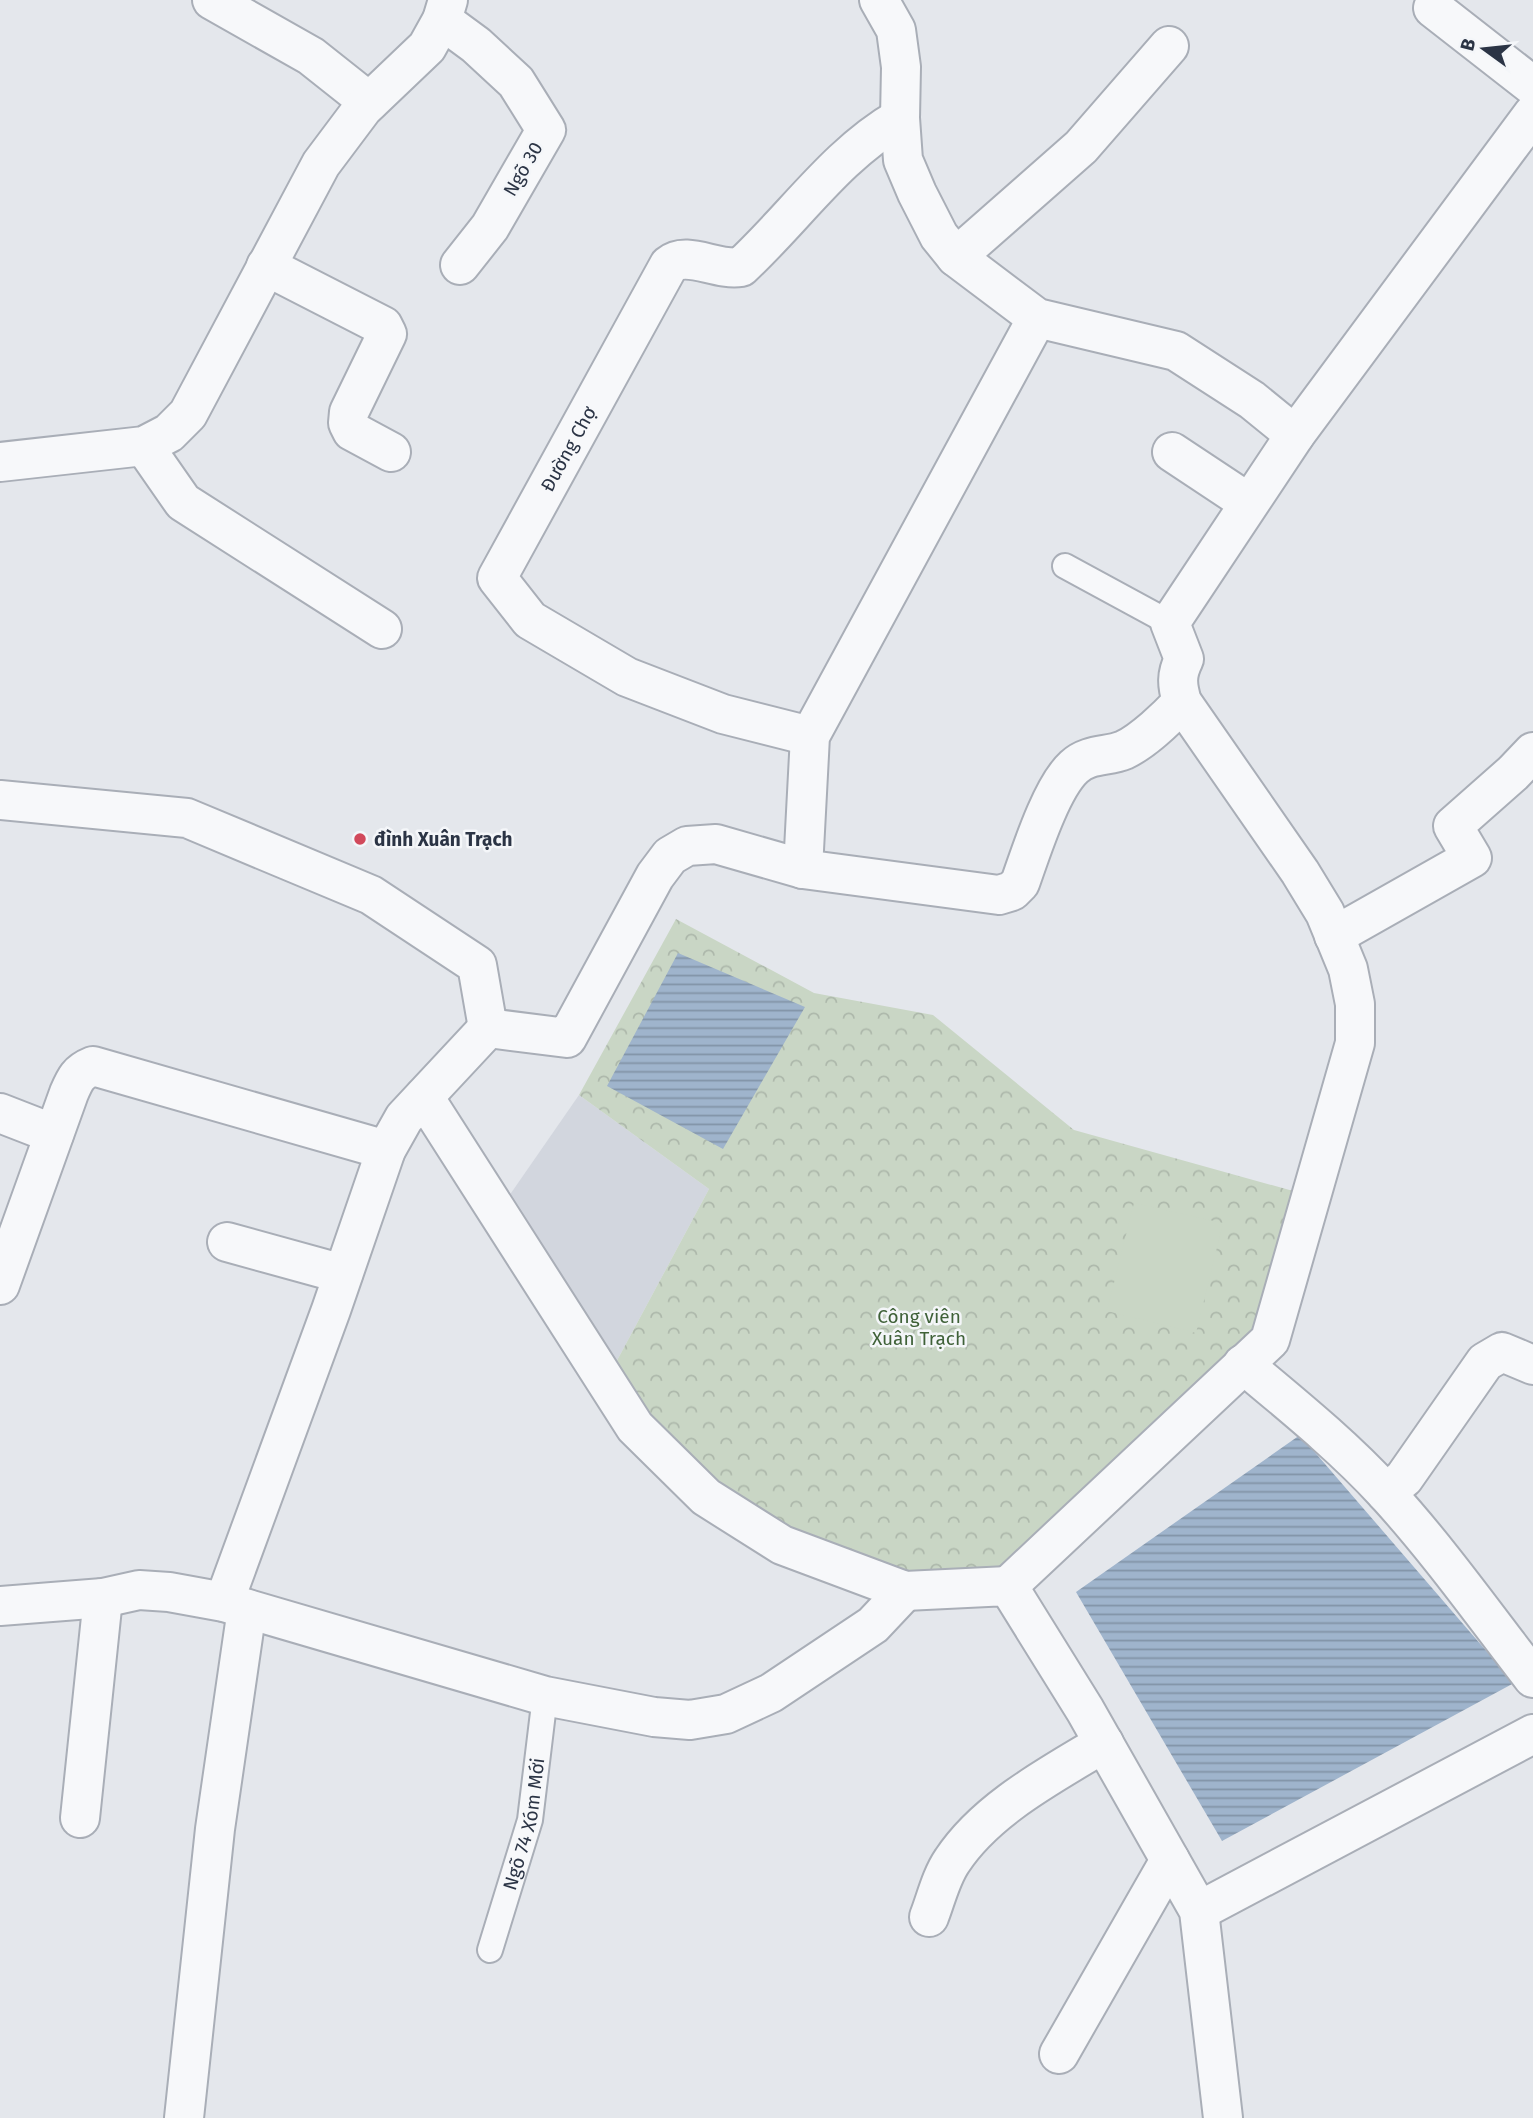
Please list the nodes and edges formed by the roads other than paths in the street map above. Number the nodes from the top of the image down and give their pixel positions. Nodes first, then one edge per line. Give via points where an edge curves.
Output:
1 (212, 0) edge
2 (879, 0) edge
3 (1433, 8) dead end
4 (445, 10) edge
5 (1169, 46) dead end
6 (1533, 86) edge
7 (369, 102) junction
8 (1533, 114) edge
9 (900, 117) junction
10 (956, 257) junction
11 (460, 265) dead end
12 (266, 266) junction
13 (1037, 318) junction
14 (1295, 435) junction
15 (144, 446) junction
16 (391, 452) dead end
17 (1172, 452) dead end
18 (0, 463) edge
19 (1249, 503) junction
20 (1065, 566) dead end
21 (1170, 623) junction
22 (382, 629) dead end
23 (1182, 702) junction
24 (810, 736) junction
25 (1533, 752) edge
26 (0, 800) edge
27 (803, 869) junction
28 (1334, 936) junction
29 (488, 1028) junction
30 (424, 1097) junction
31 (0, 1113) edge
32 (54, 1134) junction
33 (386, 1150) junction
34 (227, 1242) dead end
35 (343, 1274) junction
36 (0, 1285) edge
37 (1529, 1353) edge
38 (1243, 1364) junction
39 (1386, 1493) junction
40 (1008, 1586) junction
41 (905, 1591) junction
42 (103, 1598) junction
43 (235, 1605) junction
44 (0, 1606) edge
45 (1533, 1678) edge
46 (545, 1696) junction
47 (1533, 1734) edge
48 (1104, 1744) junction
49 (80, 1818) dead end
50 (1170, 1860) junction
51 (1199, 1911) junction
52 (929, 1917) dead end
53 (490, 1950) dead end
54 (1059, 2054) dead end
55 (184, 2118) edge
56 (1223, 2118) edge

1 - 7 street via 311,56
2 - 9 street via 897,30
3 - 6 street
4 - 7 street via 426,47
4 - 11 street, Ngõ 30 via 516,82 546,130 491,227
5 - 10 street via 1081,148
7 - 12 street via 321,164
8 - 14 street
9 - 10 street via 903,160 916,193
9 - 24 street, Đường Chợ via 850,153 741,267 730,269 685,258 669,265 497,578 530,620 627,677 723,714
10 - 13 street
12 - 15 street via 188,414 169,433
12 - 16 street via 383,326 387,334 349,412 348,424 352,431
13 - 14 street via 1176,351 1252,400
13 - 24 street
14 - 19 street
15 - 18 street
15 - 22 street via 183,502
17 - 19 street
19 - 21 street
20 - 21 lane
21 - 23 street via 1184,659 1177,686
23 - 27 street via 1124,750 1087,758 1074,767 1055,798 1020,883 1012,891 999,895
23 - 28 street via 1300,872
24 - 27 street
25 - 28 street via 1453,826 1472,858
26 - 29 street via 187,818 371,895 477,965
27 - 29 street via 716,844 687,846 670,856 655,876 567,1038
28 - 38 street via 1348,969 1355,1004 1355,1043 1269,1340
29 - 30 street
30 - 33 street via 404,1118
30 - 41 street via 635,1427 706,1497 782,1545
31 - 32 street
32 - 33 street via 75,1078 93,1066
32 - 36 street
33 - 35 street
34 - 35 street
35 - 43 street
37 - 39 street via 1502,1352 1485,1362 1404,1478
38 - 39 street
38 - 40 street
39 - 45 street
40 - 41 street
40 - 48 street
41 - 46 street via 873,1625 806,1672 726,1714 690,1720 654,1717
42 - 43 street via 139,1590
42 - 44 street
42 - 49 street
43 - 46 street
43 - 55 street
46 - 53 lane, Ngõ 74 Xóm Mới via 530,1820
47 - 51 street
48 - 50 street
48 - 52 street via 1035,1784 974,1836 951,1862
50 - 51 street
50 - 54 street
51 - 56 street

